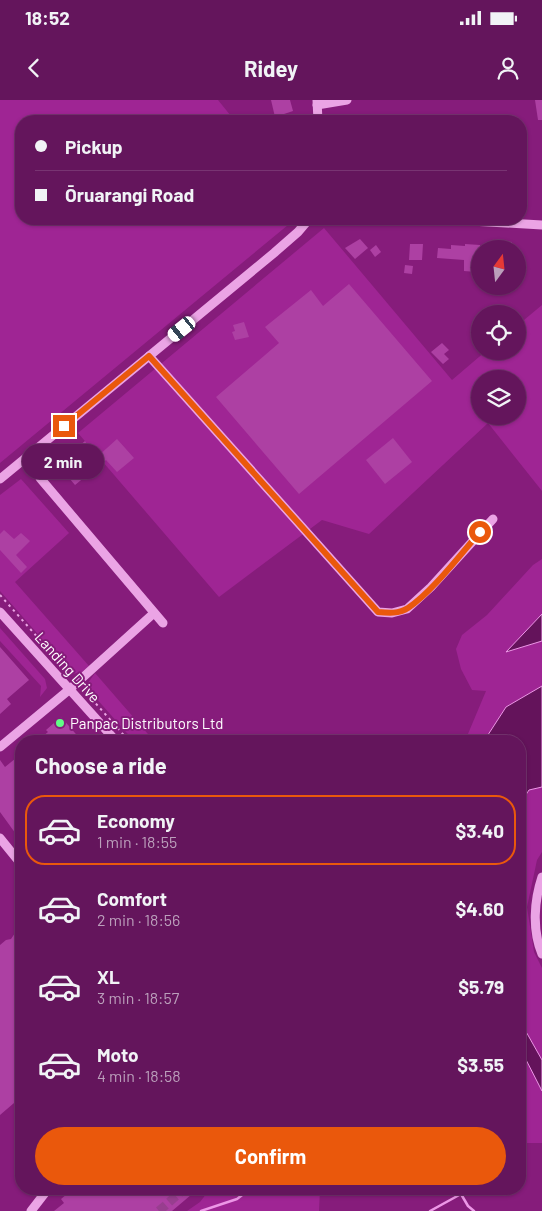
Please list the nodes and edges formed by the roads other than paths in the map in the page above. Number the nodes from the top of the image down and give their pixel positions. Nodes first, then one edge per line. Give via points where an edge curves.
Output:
1 (348, 100) edge
2 (317, 103) edge
3 (527, 224) edge
4 (302, 225) edge
5 (542, 225) edge
6 (149, 356) junction
7 (40, 478) dead end
8 (0, 479) edge
9 (493, 519) dead end
10 (0, 612) edge
11 (154, 613) junction
12 (163, 623) dead end
13 (70, 689) junction
14 (111, 735) edge
15 (0, 747) edge
16 (0, 838) edge
17 (15, 857) edge
18 (542, 877) edge
19 (539, 931) edge
20 (542, 954) edge
21 (43, 1195) edge
22 (31, 1211) edge

1 - 2 street
3 - 5 street
4 - 6 street via 282,246
6 - 8 street
6 - 9 street via 378,612 407,609
7 - 11 street
10 - 13 street, Landing Drive
11 - 12 street
11 - 13 street
13 - 14 street, Landing Drive
13 - 15 street
16 - 17 street
18 - 19 street via 536,899
19 - 20 street
21 - 22 street

